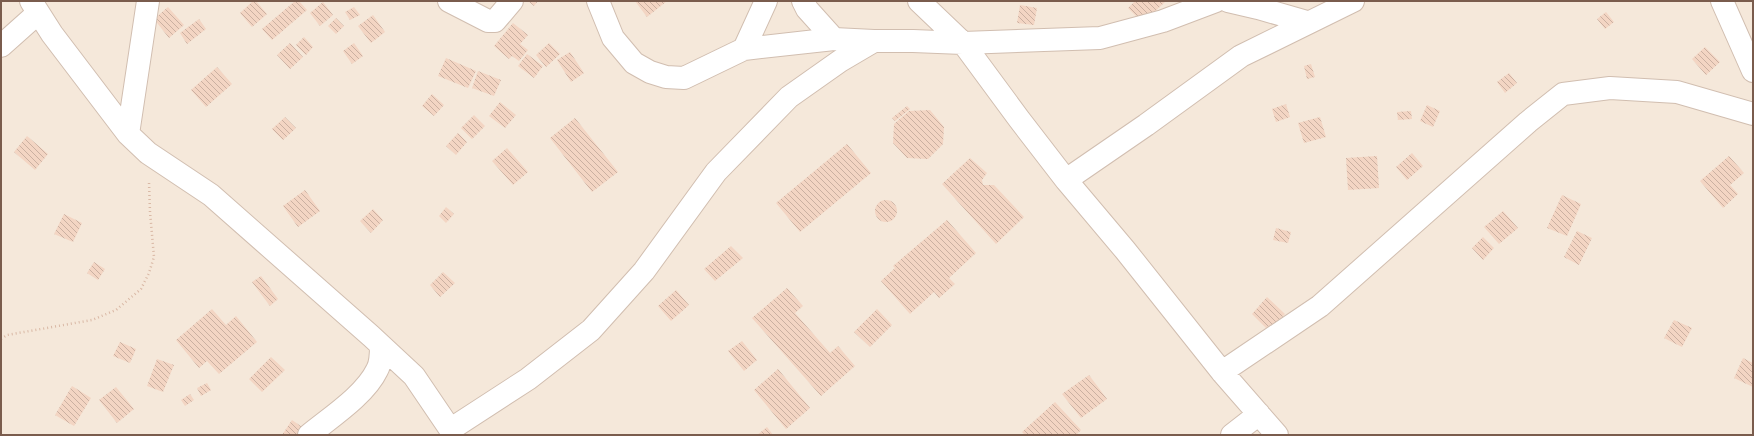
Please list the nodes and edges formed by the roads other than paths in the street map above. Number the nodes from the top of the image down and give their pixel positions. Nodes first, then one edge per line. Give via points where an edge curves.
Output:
1 (148, 1) edge
2 (449, 1) edge
3 (512, 1) edge
4 (598, 1) edge
5 (766, 1) edge
6 (803, 1) edge
7 (919, 1) edge
8 (1216, 1) edge
9 (1228, 1) edge
10 (1353, 1) edge
11 (1722, 1) edge
12 (1257, 4) edge
13 (34, 7) edge
14 (1307, 22) junction
15 (834, 39) junction
16 (874, 41) junction
17 (963, 43) junction
18 (1, 46) edge
19 (744, 49) junction
20 (1753, 71) edge
21 (1753, 114) edge
22 (128, 134) junction
23 (1066, 180) junction
24 (381, 346) junction
25 (1222, 372) junction
26 (1258, 414) junction
27 (452, 432) edge
28 (309, 435) edge
29 (1232, 435) edge
30 (1277, 435) edge

1 - 22 street
2 - 3 street via 488,21 495,21
4 - 19 street via 612,38 634,63 650,72 666,77 684,78
5 - 19 street
6 - 15 street
7 - 17 street
8 - 17 street via 1163,21 1100,38
9 - 12 street
10 - 14 street
11 - 20 street
12 - 14 street
13 - 18 street
13 - 22 street
14 - 23 street via 1240,56
15 - 16 street
15 - 19 street
16 - 17 street
16 - 27 street via 789,96 716,172 644,271 591,330 528,379
17 - 23 street
21 - 25 street via 1677,92 1610,88 1563,94 1320,306
22 - 24 street via 148,153 212,195
23 - 25 street
24 - 27 street via 414,376
24 - 28 street via 378,370 371,380 355,397
25 - 26 street
26 - 29 street
26 - 30 street

